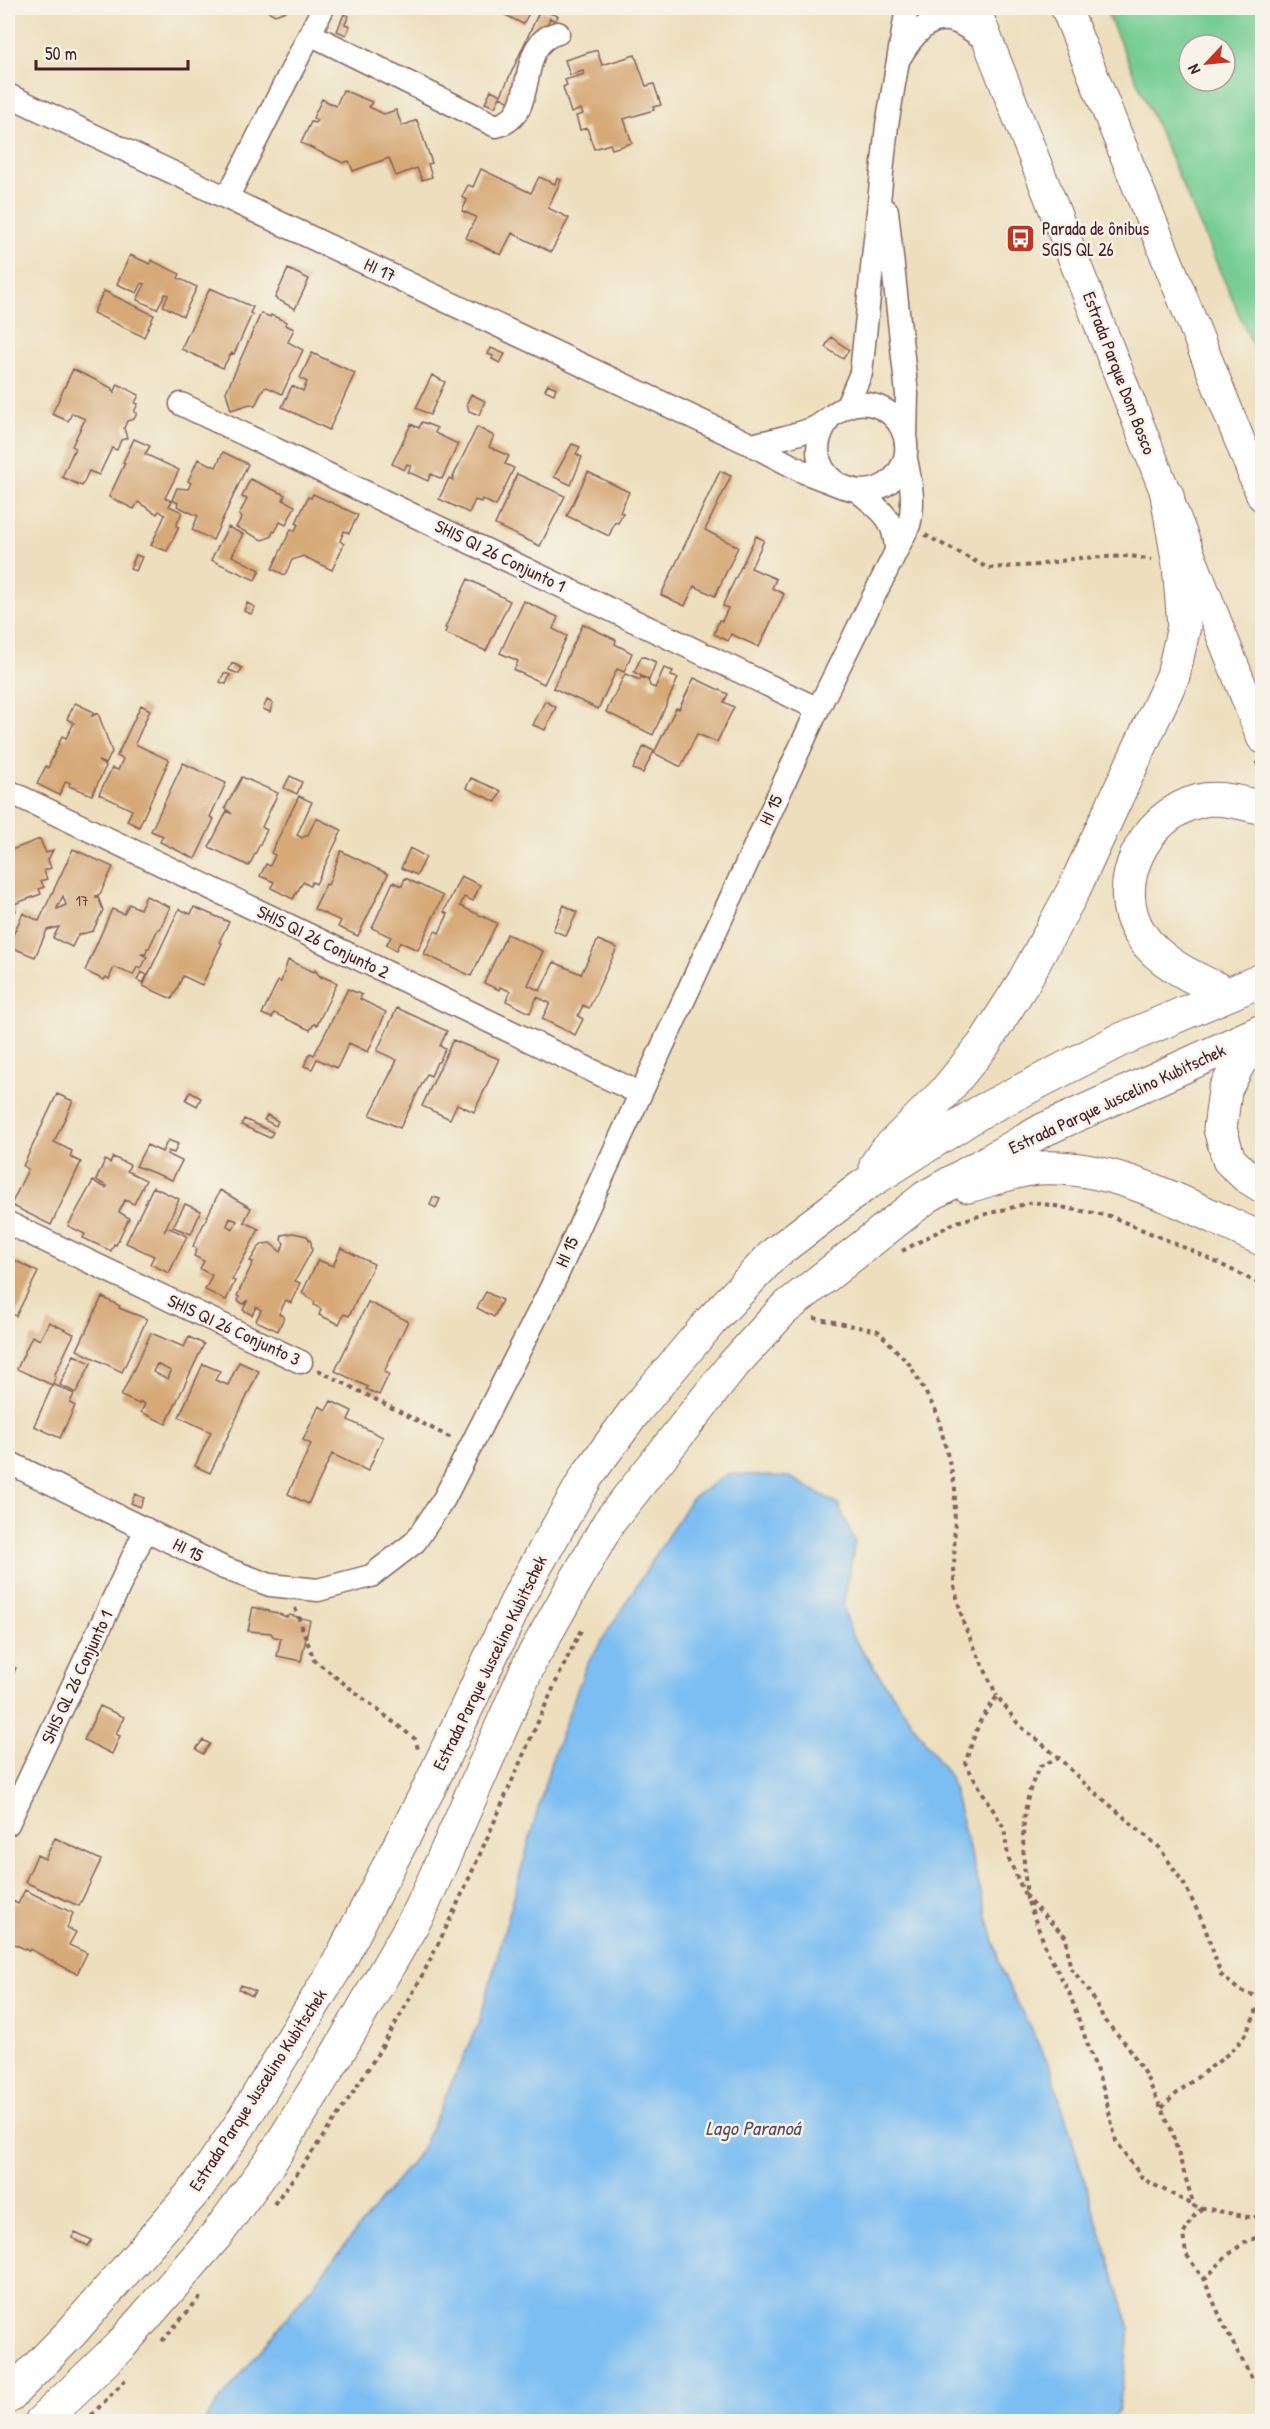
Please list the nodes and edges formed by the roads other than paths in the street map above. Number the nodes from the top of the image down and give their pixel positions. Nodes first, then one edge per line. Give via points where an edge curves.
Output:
1 (323, 8) edge
2 (907, 8) edge
3 (975, 8) edge
4 (1066, 8) edge
5 (558, 33) dead end
6 (310, 34) junction
7 (989, 42) junction
8 (897, 63) junction
9 (8, 95) edge
10 (881, 176) junction
11 (227, 198) junction
12 (181, 404) dead end
13 (847, 406) junction
14 (828, 420) junction
15 (752, 445) junction
16 (906, 448) junction
17 (1260, 485) edge
18 (851, 490) junction
19 (1167, 495) junction
20 (896, 548) junction
21 (818, 709) junction
22 (1263, 738) edge
23 (8, 791) edge
24 (1263, 808) edge
25 (1263, 980) edge
26 (1228, 994) junction
27 (1263, 1031) edge
28 (1263, 1041) edge
29 (639, 1093) junction
30 (863, 1186) junction
31 (1263, 1186) edge
32 (926, 1197) junction
33 (8, 1223) edge
34 (1263, 1239) edge
35 (301, 1362) road end
36 (8, 1462) edge
37 (146, 1529) junction
38 (8, 1824) edge
39 (8, 2397) edge
40 (41, 2421) edge

1 - 6 street
2 - 8 street
3 - 7 main road, Estrada Parque Dom Bosco
4 - 17 main road
5 - 6 street via 546,36 536,47 519,112 508,123 496,126
6 - 11 street
7 - 8 street via 956,22 940,20 922,27
7 - 19 main road, Estrada Parque Dom Bosco
8 - 10 street
9 - 11 street, HI 17
10 - 13 street via 866,343 861,373
10 - 16 street via 907,394
11 - 15 street, HI 17
12 - 21 street, SHIS QI 26 Conjunto 1
13 - 14 street
13 - 16 street via 865,403 883,408 898,420
14 - 15 street via 796,434
14 - 18 street via 819,438 819,457 828,475
15 - 18 street, HI 17 via 804,472
16 - 18 street via 899,474 888,484 874,491
16 - 20 street, HI 15 via 913,511
18 - 20 street via 889,519 895,529
19 - 22 main road, Estrada Parque Dom Bosco
19 - 30 highway via 1184,626 1173,676 1073,891 1023,983 984,1044 944,1093 884,1153
20 - 21 street, HI 15
21 - 29 street, HI 15
23 - 29 street, SHIS QI 26 Conjunto 2
24 - 26 highway via 1234,801 1200,801 1166,816 1142,844 1130,873 1128,904 1141,935 1160,957
25 - 26 highway, Estrada Parque Juscelino Kubitschek
26 - 30 highway, Estrada Parque Juscelino Kubitschek via 1118,1041 980,1112
27 - 32 highway, Estrada Parque Juscelino Kubitschek via 1043,1130
28 - 31 highway via 1240,1061 1225,1090 1220,1128 1229,1160
29 - 37 street, HI 15 via 550,1288 444,1499 415,1542 371,1576 318,1590 270,1585 224,1568
30 - 39 highway, Estrada Parque Juscelino Kubitschek via 774,1254 710,1322 587,1476 521,1592 429,1788 338,1964 240,2125 197,2188 71,2333
32 - 34 highway via 1038,1168 1066,1169 1108,1175 1146,1188
32 - 40 highway, Estrada Parque Juscelino Kubitschek via 783,1310 733,1365 609,1521 531,1659 421,1909 270,2163 218,2233 122,2345
33 - 35 street, SHIS QI 26 Conjunto 3
36 - 37 street, HI 15
37 - 38 street, SHIS QL 26 Conjunto 1

